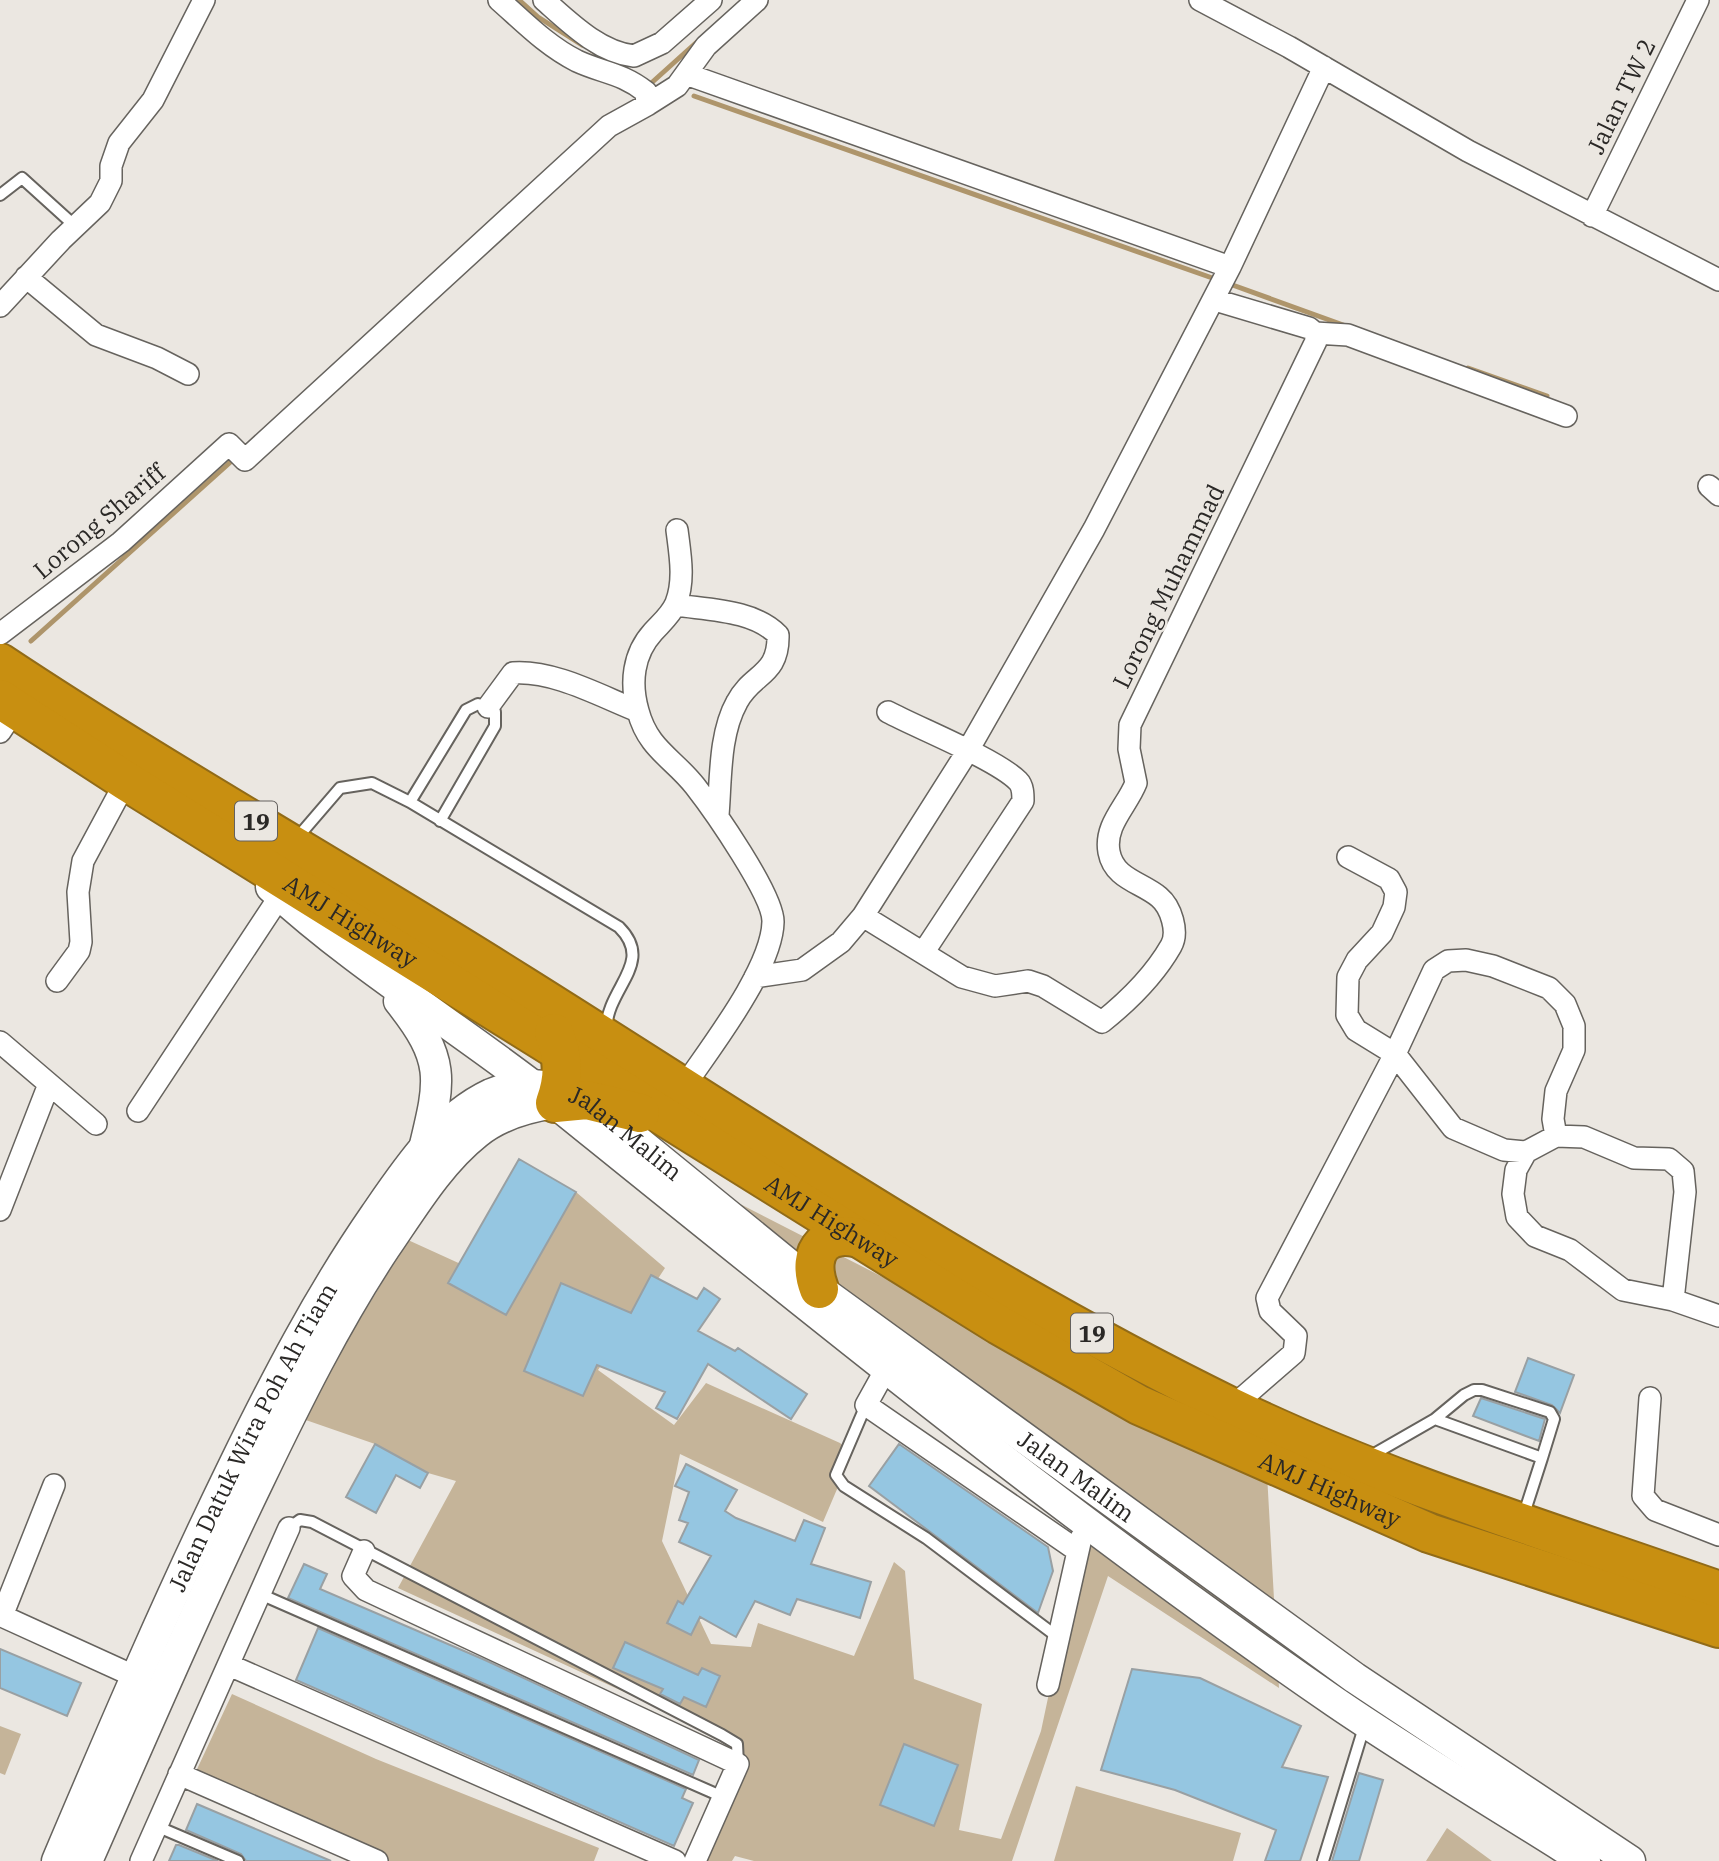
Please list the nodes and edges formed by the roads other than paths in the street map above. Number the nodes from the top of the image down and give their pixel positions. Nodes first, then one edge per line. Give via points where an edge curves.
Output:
1 (204, 0) edge
2 (499, 0) edge
3 (544, 0) edge
4 (711, 0) edge
5 (757, 0) edge
6 (1200, 0) edge
7 (1698, 0) edge
8 (1324, 67) junction
9 (622, 69) junction
10 (686, 74) junction
11 (647, 98) junction
12 (0, 195) edge
13 (1592, 216) junction
14 (75, 226) junction
15 (26, 277) junction
16 (1719, 280) edge
17 (1222, 284) junction
18 (0, 306) edge
19 (1315, 333) junction
20 (188, 374) dead end
21 (1566, 416) dead end
22 (677, 530) dead end
23 (676, 604) junction
24 (0, 634) edge
25 (0, 663) edge
26 (488, 707) junction
27 (638, 711) junction
28 (888, 712) dead end
29 (5, 714) edge
30 (967, 752) junction
31 (125, 781) junction
32 (410, 802) junction
33 (718, 815) junction
34 (440, 821) junction
35 (219, 840) junction
36 (293, 843) junction
37 (1348, 857) dead end
38 (280, 896) junction
39 (863, 916) junction
40 (923, 953) junction
41 (379, 975) junction
42 (755, 977) junction
43 (512, 979) junction
44 (57, 981) dead end
45 (606, 1038) junction
46 (0, 1042) edge
47 (1395, 1054) junction
48 (49, 1084) junction
49 (559, 1085) junction
50 (684, 1088) junction
51 (138, 1111) dead end
52 (96, 1124) dead end
53 (1556, 1136) junction
54 (424, 1149) junction
55 (1526, 1152) junction
56 (743, 1165) junction
57 (5, 1183) edge
58 (0, 1210) edge
59 (867, 1241) junction
60 (819, 1289) junction
61 (1673, 1300) junction
62 (1719, 1316) edge
63 (886, 1369) junction
64 (1650, 1398) dead end
65 (866, 1405) junction
66 (1232, 1407) junction
67 (1435, 1419) junction
68 (1542, 1458) junction
69 (1359, 1462) junction
70 (54, 1485) dead end
71 (1521, 1525) junction
72 (289, 1528) joint
73 (1719, 1535) edge
74 (1082, 1537) junction
75 (364, 1551) junction
76 (1719, 1591) edge
77 (260, 1594) junction
78 (1719, 1628) edge
79 (1059, 1638) junction
80 (229, 1665) junction
81 (136, 1677) junction
82 (1048, 1685) dead end
83 (1366, 1721) junction
84 (738, 1764) junction
85 (180, 1774) junction
86 (723, 1797) junction
87 (156, 1826) junction
88 (57, 1861) edge
89 (87, 1861) edge
90 (141, 1861) edge
91 (238, 1861) edge
92 (377, 1861) edge
93 (675, 1861) edge
94 (695, 1861) edge
95 (1323, 1861) edge
96 (1585, 1861) edge
97 (1630, 1861) edge

1 - 14 street via 153,100 119,143 111,181 100,204
2 - 9 street via 577,61
3 - 9 street
4 - 9 street via 653,50 634,56
5 - 10 street via 706,46
6 - 8 street
7 - 13 street, Jalan TW 2
8 - 13 street
8 - 17 street
9 - 11 street
10 - 11 street via 677,86
10 - 17 street
11 - 24 street, Lorong Shariff via 609,126 245,460 229,444 121,542
12 - 14 lane via 22,178
13 - 16 street
14 - 15 street
15 - 18 street
15 - 20 street via 96,335
17 - 19 street
17 - 30 street via 1094,529
19 - 21 street via 1348,335
19 - 40 street, Lorong Muhammad via 1316,341 1130,725 1136,783 1116,817 1108,850 1122,875 1159,897 1168,908 1172,944 1122,1006 1102,1022 1043,986 1028,981 995,986 976,983
22 - 23 street via 681,584
23 - 27 street via 642,645 634,676
23 - 33 street via 751,618 778,635 773,665 737,700 730,718
25 - 36 highway, AMJ Highway / 19
26 - 27 street via 513,674 526,672
26 - 32 lane via 478,704 466,710
26 - 34 lane via 495,712 495,726
27 - 33 street via 656,749
28 - 30 street
29 - 31 highway, AMJ Highway / 19
30 - 39 street
30 - 40 street via 1019,781 1023,801
31 - 35 highway, AMJ Highway / 19
31 - 44 street via 83,861 78,892 81,942
32 - 34 lane
32 - 36 lane via 372,783 340,788
33 - 42 street via 769,899 774,921
34 - 45 lane via 628,936 633,959 612,998
35 - 38 main road, Jalan Malim / 19
35 - 49 highway, AMJ Highway / 19
36 - 43 highway, AMJ Highway / 19
37 - 47 street via 1389,879 1396,892 1382,933 1348,977 1345,997 1347,1015 1356,1030
38 - 41 main road, Jalan Malim / 19
38 - 51 street
39 - 40 street
39 - 42 street via 841,942 802,970
41 - 49 main road, Jalan Malim / 19
41 - 54 main road via 433,1052 438,1088
42 - 50 street
43 - 45 highway, AMJ Highway / 19
43 - 49 highway via 542,1011
45 - 50 highway, AMJ Highway / 19
46 - 48 street
47 - 53 street via 1433,970 1448,961 1493,966 1549,988 1565,1004 1574,1026 1574,1050 1556,1091
47 - 55 street via 1453,1128 1504,1150
47 - 66 street via 1267,1298 1270,1311 1296,1336 1294,1353
48 - 52 street
48 - 57 street
49 - 54 main road, Jalan Datuk Wira Poh Ah Tiam via 512,1087 475,1103
49 - 56 highway, AMJ Highway / 19
49 - 56 highway via 646,1115
49 - 60 main road, Jalan Malim / 19
49 - 63 main road, Jalan Malim / 19
49 - 89 main road, Jalan Datuk Wira Poh Ah Tiam via 537,1105 496,1120 461,1147 416,1202 363,1282 312,1369 214,1573
50 - 66 highway, AMJ Highway / 19 via 965,1261
53 - 55 street
53 - 61 street via 1584,1137 1634,1158 1670,1159 1683,1171 1685,1192
54 - 81 main road, Jalan Datuk Wira Poh Ah Tiam via 339,1267 287,1357
55 - 61 street via 1516,1170 1513,1194 1517,1217 1535,1236 1570,1250 1623,1290
56 - 59 highway, AMJ Highway / 19
57 - 58 street
59 - 60 highway via 852,1235 825,1242 815,1255 812,1271
59 - 78 highway, AMJ Highway / 19 via 999,1325 1139,1405 1429,1533
60 - 97 main road, Jalan Malim / 19 via 1355,1678
61 - 62 street
63 - 65 street
63 - 74 main road, Jalan Malim / 19
64 - 73 street via 1643,1496 1655,1510
65 - 74 street
65 - 79 lane via 836,1475 844,1486 926,1538
66 - 69 highway, AMJ Highway / 19
67 - 68 lane
67 - 68 lane via 1474,1390 1550,1412 1555,1419
67 - 69 lane
68 - 71 lane
69 - 71 highway, AMJ Highway / 19
70 - 81 street via 2,1616
71 - 76 highway, AMJ Highway / 19
72 - 75 lane via 300,1520 312,1522
72 - 77 street
74 - 79 street
74 - 83 main road, Jalan Malim / 19
75 - 84 lane via 722,1735 737,1744
75 - 84 street via 353,1576 366,1590
77 - 80 street
77 - 86 lane
79 - 82 street
80 - 85 street
80 - 93 street
81 - 88 main road, Jalan Datuk Wira Poh Ah Tiam
83 - 95 lane
83 - 96 main road, Jalan Malim / 19
84 - 86 street
85 - 87 street
85 - 92 street
86 - 94 street
87 - 90 street
87 - 91 lane

